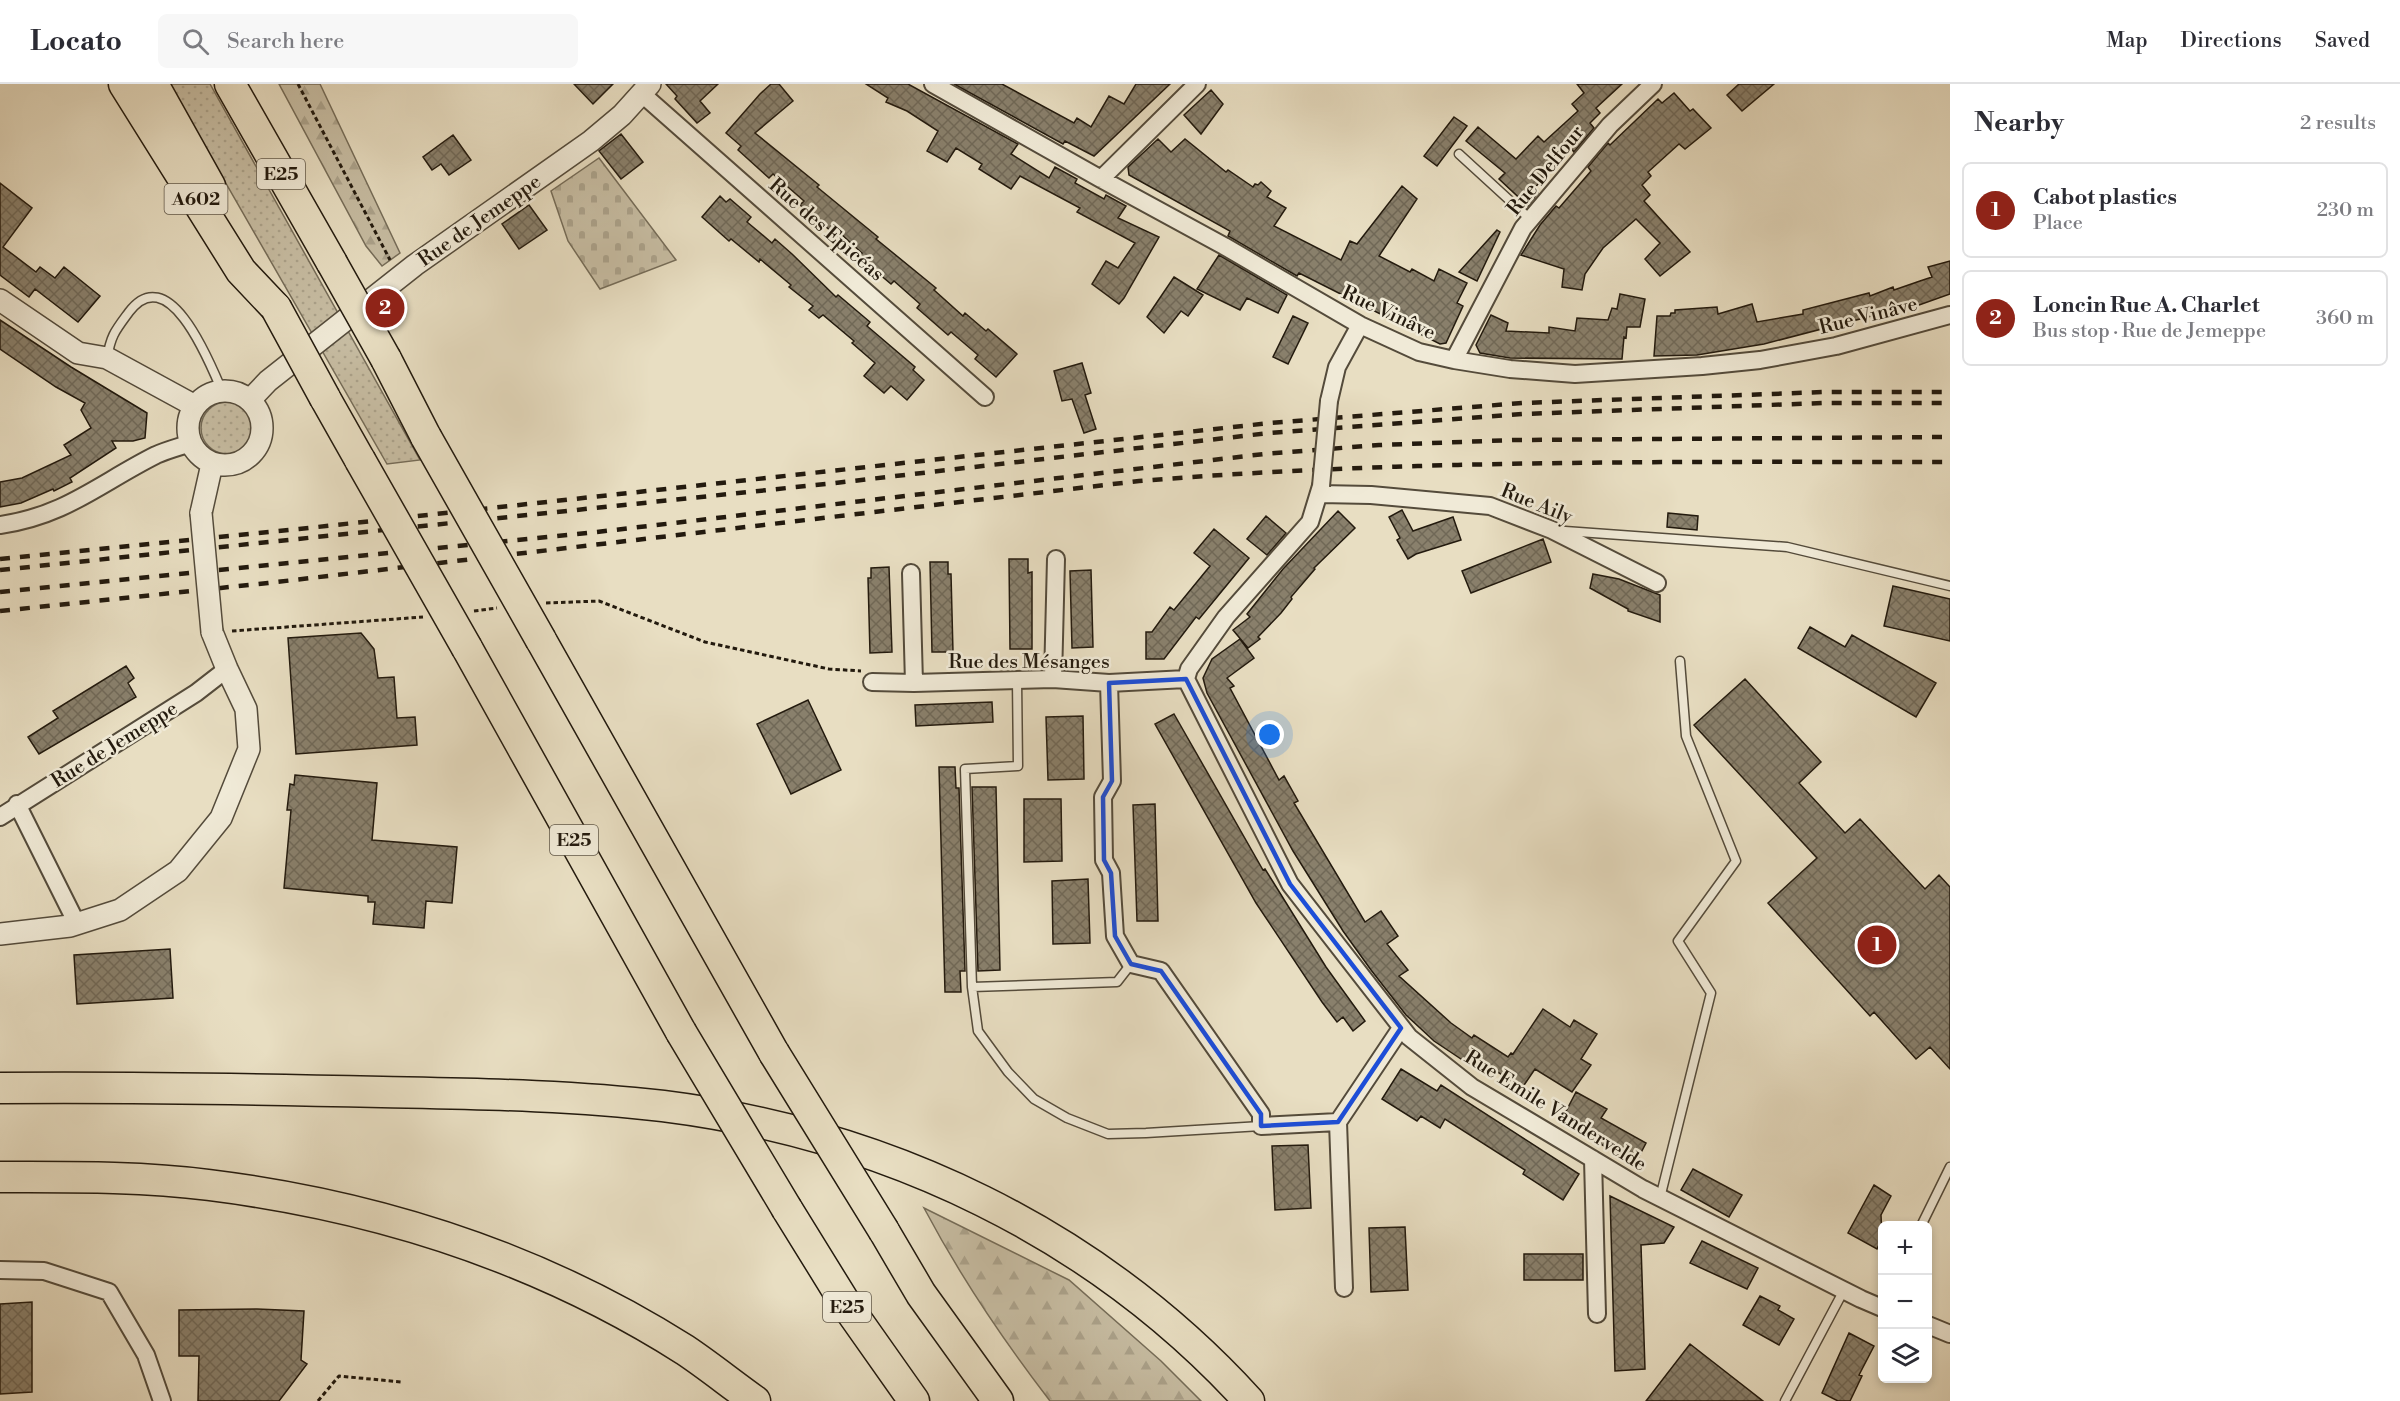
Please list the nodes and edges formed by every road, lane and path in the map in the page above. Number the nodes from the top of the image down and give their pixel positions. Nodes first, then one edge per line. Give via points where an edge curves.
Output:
1 (124, 84) edge
2 (153, 84) edge
3 (230, 84) edge
4 (298, 84) edge
5 (933, 84) edge
6 (1197, 84) edge
7 (1653, 84) edge
8 (646, 89) edge
9 (1459, 154) dead end
10 (1101, 179) junction
11 (1530, 219) junction
12 (399, 278) junction
13 (0, 300) edge
14 (276, 308) junction
15 (1950, 315) edge
16 (1360, 325) junction
17 (107, 358) junction
18 (1454, 360) junction
19 (222, 391) junction
20 (985, 397) dead end
21 (250, 400) junction
22 (195, 406) junction
23 (191, 443) junction
24 (213, 464) junction
25 (1320, 490) junction
26 (0, 525) edge
27 (1552, 530) junction
28 (1056, 559) dead end
29 (910, 573) dead end
30 (1657, 583) dead end
31 (1950, 586) edge
32 (1680, 661) dead end
33 (226, 669) junction
34 (1017, 679) junction
35 (1053, 679) junction
36 (1186, 679) junction
37 (872, 682) dead end
38 (914, 683) junction
39 (1109, 683) junction
40 (17, 804) junction
41 (0, 817) edge
42 (77, 924) junction
43 (5, 929) edge
44 (1131, 964) junction
45 (972, 987) junction
46 (1401, 1028) junction
47 (0, 1088) edge
48 (1338, 1122) junction
49 (1261, 1126) junction
50 (1593, 1160) junction
51 (1950, 1167) edge
52 (0, 1177) edge
53 (1660, 1198) junction
54 (1923, 1221) edge
55 (0, 1270) edge
56 (1344, 1288) dead end
57 (1844, 1290) junction
58 (1878, 1304) edge
59 (1597, 1314) dead end
60 (1932, 1327) edge
61 (1950, 1334) edge
62 (401, 1382) dead end
63 (162, 1401) edge
64 (318, 1401) edge
65 (755, 1401) edge
66 (914, 1401) edge
67 (998, 1401) edge
68 (1249, 1401) edge
69 (1785, 1401) edge

1 - 14 highway, A602 via 241,271
2 - 14 highway, E25
3 - 67 highway, E25, bridge via 774,1053 921,1294
4 - 12 path
5 - 10 street, Rue Vinâve
6 - 10 street
7 - 11 street, Rue Delfour via 1610,125
8 - 12 street, Rue de Jemeppe via 591,141
8 - 20 street, Rue des Epicéas
9 - 11 lane
10 - 16 street, Rue Vinâve
11 - 18 street, Rue Delfour
12 - 21 street, Rue de Jemeppe
13 - 17 street via 78,353
14 - 66 highway, E25, bridge via 681,1032 847,1306
15 - 18 street, Rue Vinâve via 1836,346 1702,366 1575,374
16 - 18 street, Rue Vinâve via 1419,352
16 - 25 street, bridge via 1337,366 1329,401
17 - 19 lane via 111,336 134,306 150,298 167,300 191,329
17 - 22 street
19 - 21 street
19 - 22 street via 207,395
21 - 24 street via 262,417 262,438 252,456 233,465
22 - 23 street via 188,424
23 - 24 street via 200,456
23 - 26 street via 158,454 46,515
24 - 33 street, bridge via 201,513 212,632
25 - 27 street, Rue Aily via 1490,506
25 - 36 street via 1310,522 1226,617
27 - 30 street, Rue Aily
27 - 31 lane via 1787,547
28 - 35 street
29 - 38 street
32 - 53 lane via 1686,736 1736,861 1678,941 1711,993
33 - 40 street, Rue de Jemeppe via 196,693
33 - 42 street via 246,709 249,749 221,818 178,871 120,910
34 - 35 street, Rue des Mésanges
34 - 38 street, Rue des Mésanges
34 - 45 lane via 1018,766 965,769
35 - 39 street, Rue des Mésanges
36 - 39 street, Rue des Mésanges
36 - 46 street, Rue Emile Vandervelde via 1290,884
37 - 38 street, Rue des Mésanges
39 - 44 street via 1112,781 1103,797 1104,860 1111,873 1115,936
40 - 41 street, Rue de Jemeppe
40 - 42 street
42 - 43 street
44 - 45 lane via 1117,982
44 - 49 street via 1161,971 1261,1114
45 - 49 lane via 978,1030 1008,1072 1034,1099 1067,1118 1108,1134
46 - 48 street
46 - 50 street, Rue Emile Vandervelde via 1472,1088
47 - 68 highway via 580,1098 667,1107 787,1129 902,1164 1002,1209 1071,1250 1128,1291 1186,1337
48 - 49 street
48 - 56 street
50 - 53 street, Rue Emile Vandervelde
50 - 59 street
51 - 54 lane
52 - 65 highway via 105,1177 206,1184 300,1198 382,1217 501,1257 590,1297 685,1350
53 - 57 street, Rue Emile Vandervelde
55 - 63 street via 44,1271 109,1292 146,1355
57 - 58 street, Rue Emile Vandervelde
57 - 69 lane
60 - 61 street
62 - 64 path via 339,1377

